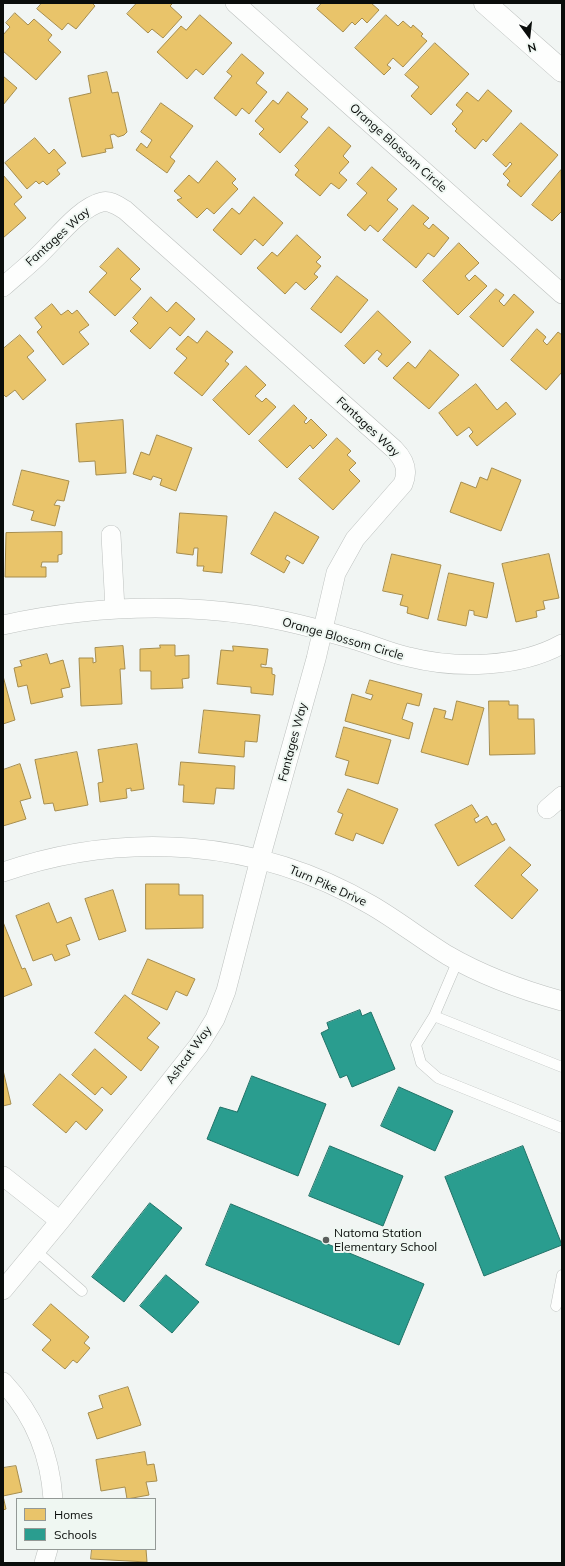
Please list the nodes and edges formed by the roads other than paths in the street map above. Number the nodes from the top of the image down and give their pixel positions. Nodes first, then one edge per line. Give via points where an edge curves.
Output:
1 (235, 3) edge
2 (485, 3) edge
3 (559, 64) edge
4 (3, 287) edge
5 (562, 294) edge
6 (111, 535) dead end
7 (115, 609) junction
8 (3, 625) edge
9 (322, 631) junction
10 (561, 648) edge
11 (562, 796) edge
12 (547, 809) dead end
13 (260, 859) junction
14 (3, 872) edge
15 (458, 960) junction
16 (562, 1001) edge
17 (434, 1016) junction
18 (562, 1067) edge
19 (562, 1128) edge
20 (3, 1176) edge
21 (60, 1221) junction
22 (36, 1251) junction
23 (562, 1275) edge
24 (3, 1290) edge
25 (82, 1291) dead end
26 (556, 1306) dead end
27 (3, 1382) edge
28 (53, 1498) edge
29 (48, 1550) edge
30 (44, 1563) edge

1 - 5 street, Orange Blossom Circle
2 - 3 street
4 - 9 street, Fantages Way via 80,214 103,202 113,203 125,210 399,453 406,468 406,477 355,539 345,556 336,573
6 - 7 street
7 - 8 street, Orange Blossom Circle via 76,612
7 - 9 street, Orange Blossom Circle via 206,610 252,615
9 - 10 street, Orange Blossom Circle via 438,664 501,663
9 - 13 street, Fantages Way
11 - 12 street
13 - 14 street, Turn Pike Drive via 213,850 168,846 122,847 77,852 32,862
13 - 15 street, Turn Pike Drive via 302,872 372,905
13 - 21 street, Ashcat Way via 226,991 214,1019 199,1045
15 - 16 street, Turn Pike Drive via 531,993
15 - 17 lane
17 - 18 lane
17 - 19 lane via 416,1045 421,1063 438,1078
20 - 21 street
21 - 22 street, Ashcat Way
22 - 24 street, Ashcat Way
22 - 25 lane
23 - 26 lane
27 - 28 street via 15,1395 35,1428 48,1464
29 - 30 street

